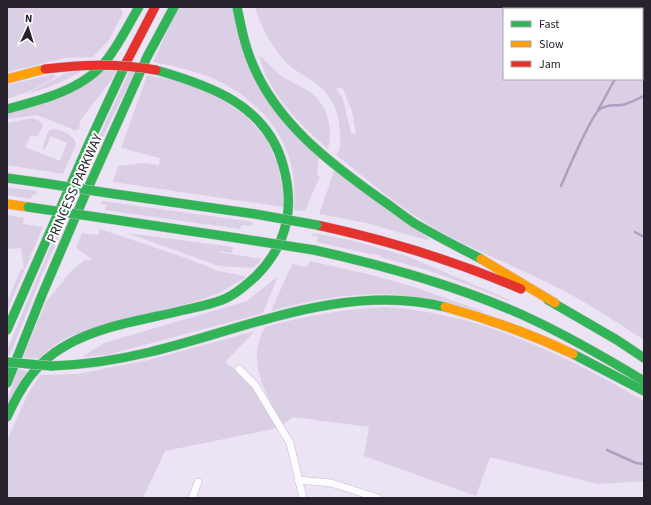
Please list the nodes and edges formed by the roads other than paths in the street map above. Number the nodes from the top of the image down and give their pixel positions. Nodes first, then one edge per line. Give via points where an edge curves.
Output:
1 (139, 7) edge
2 (155, 7) edge
3 (174, 7) edge
4 (237, 7) edge
5 (7, 79) edge
6 (7, 110) edge
7 (7, 178) edge
8 (7, 204) edge
9 (555, 303) junction
10 (7, 330) edge
11 (644, 358) edge
12 (7, 362) edge
13 (239, 369) dead end
14 (644, 382) edge
15 (7, 383) edge
16 (644, 391) edge
17 (7, 418) edge
18 (298, 480) junction
19 (198, 482) dead end
20 (192, 498) edge
21 (303, 498) edge
22 (378, 498) edge

1 - 6 highway via 103,64 83,80 45,98
2 - 10 highway, PRINCESS PARKWAY via 107,103
3 - 15 highway, PRINCESS PARKWAY via 147,57 84,197
4 - 9 highway via 247,50 258,78 290,124 320,152 346,175 416,224 495,266
5 - 17 highway, bridge via 77,65 105,64 156,70 212,88 253,114 272,137 283,162 289,209 282,241 269,261 257,275 226,298 114,327 65,345 33,371 21,388
7 - 9 highway, bridge via 317,224 424,252
8 - 14 highway, bridge via 314,250 390,268 469,293 564,336
9 - 11 highway
12 - 16 highway, bridge via 51,366 84,365 122,359 324,306 369,300 400,301 443,307 484,318 536,338 612,373
13 - 18 street via 255,385 290,443
18 - 21 street
18 - 22 street via 331,484
19 - 20 street

